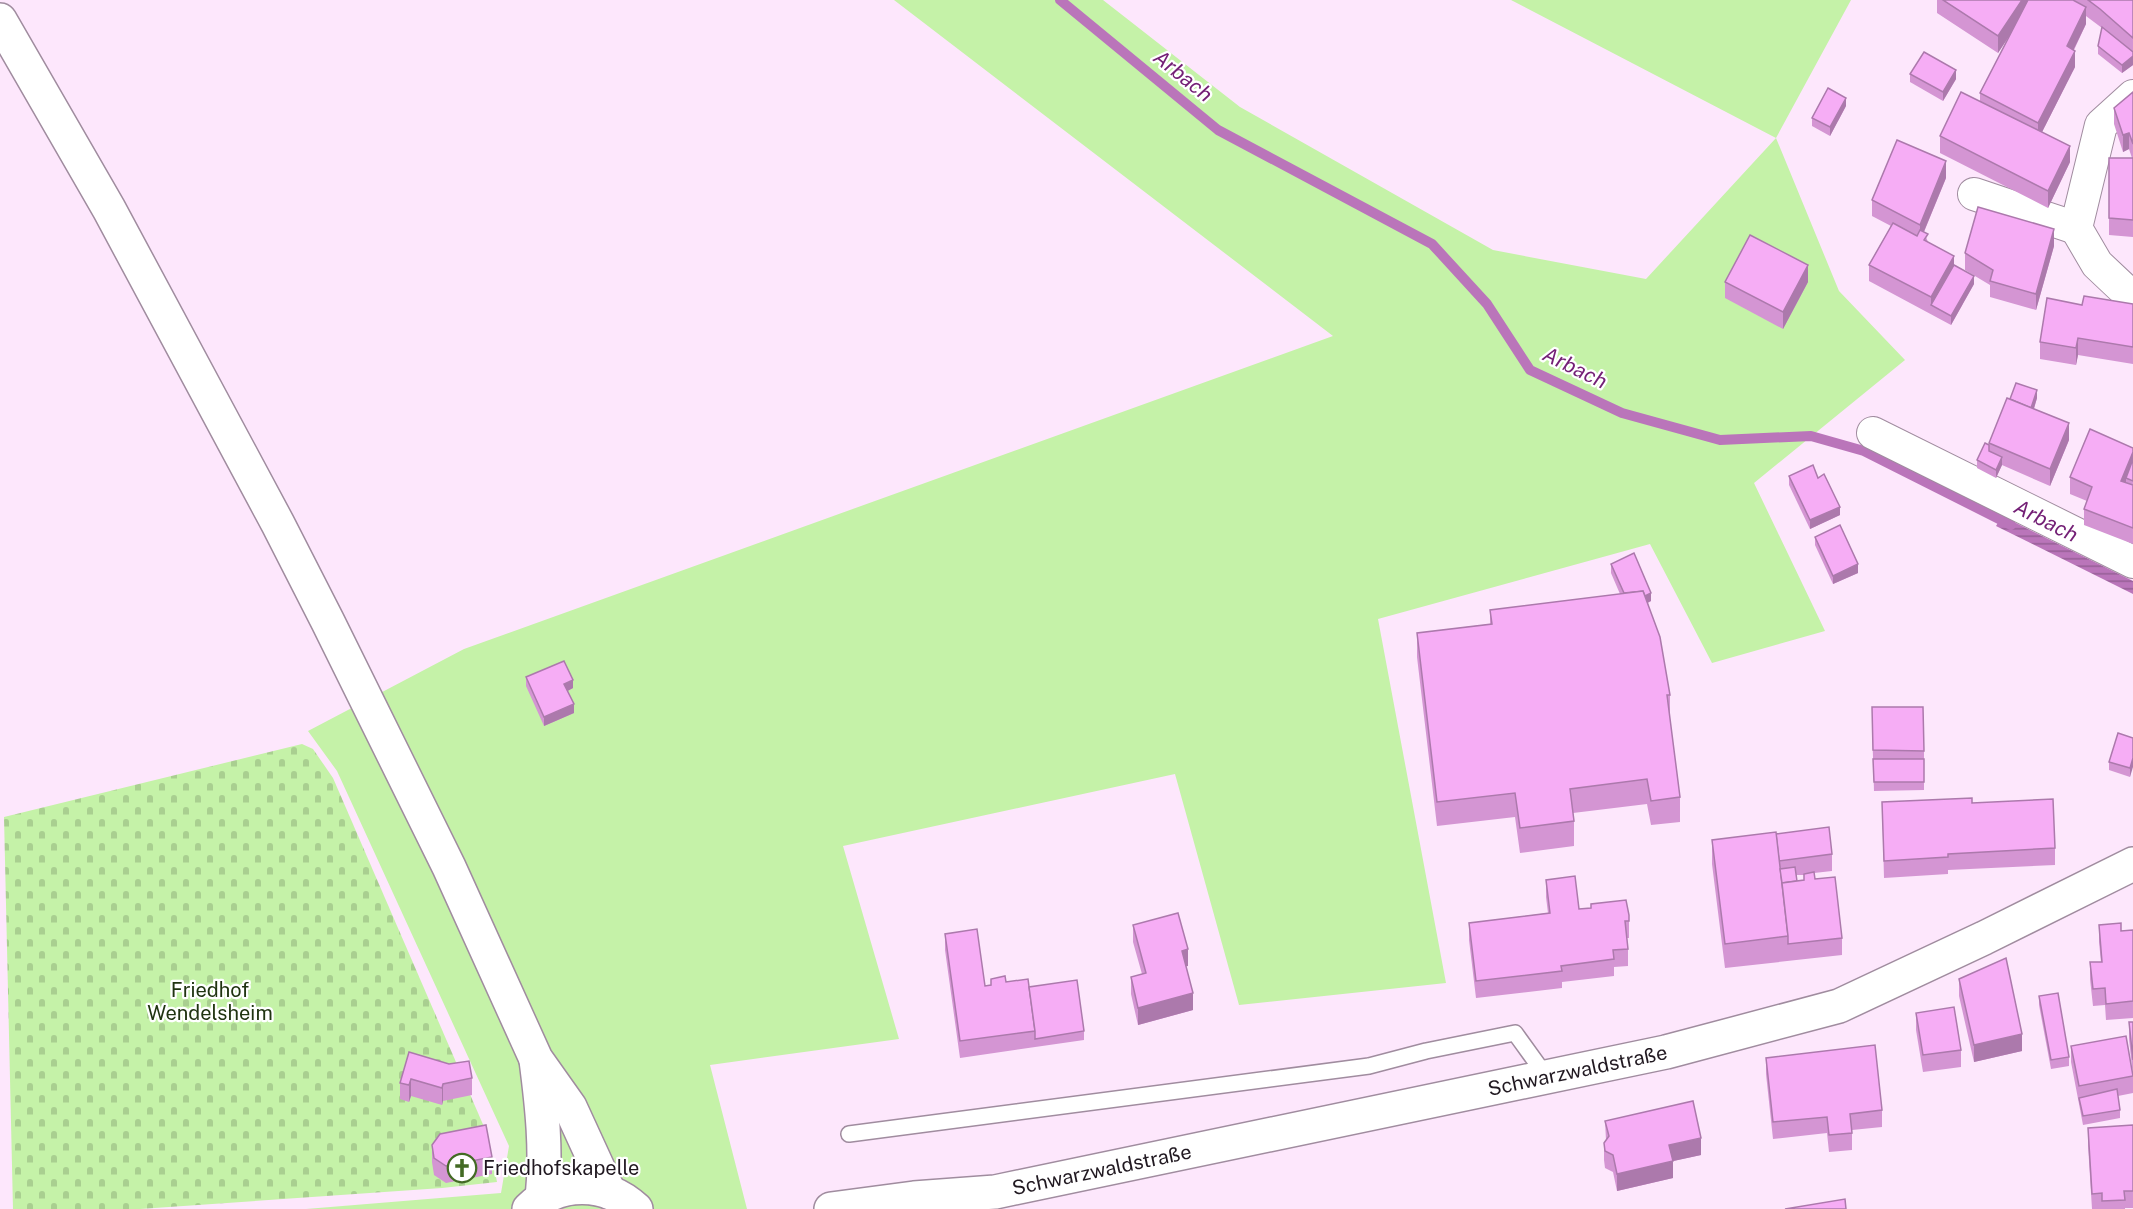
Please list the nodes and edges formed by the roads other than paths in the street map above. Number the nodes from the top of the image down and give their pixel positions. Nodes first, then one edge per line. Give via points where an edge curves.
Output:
1 (0, 20) edge
2 (2133, 96) edge
3 (1974, 194) dead end
4 (2076, 228) junction
5 (2133, 298) edge
6 (1873, 433) dead end
7 (2133, 562) edge
8 (2133, 864) edge
9 (536, 1059) junction
10 (1546, 1076) junction
11 (849, 1134) dead end
12 (995, 1192) junction
13 (623, 1201) edge
14 (535, 1204) edge
15 (831, 1209) edge
16 (953, 1209) edge

1 - 9 street via 108,209 283,534 449,867
2 - 4 street via 2101,125
3 - 4 street
4 - 5 street via 2097,264
6 - 7 street
8 - 10 street, Schwarzwaldstraße via 1839,1006 1666,1052
9 - 13 street via 570,1107
9 - 14 street via 544,1176
10 - 11 lane via 1515,1032 1369,1066
10 - 12 street, Schwarzwaldstraße
12 - 15 street, Schwarzwaldstraße via 914,1197
12 - 16 street, Schwarzwaldstraße
13 - 14 street via 599,1189 576,1187 553,1193

